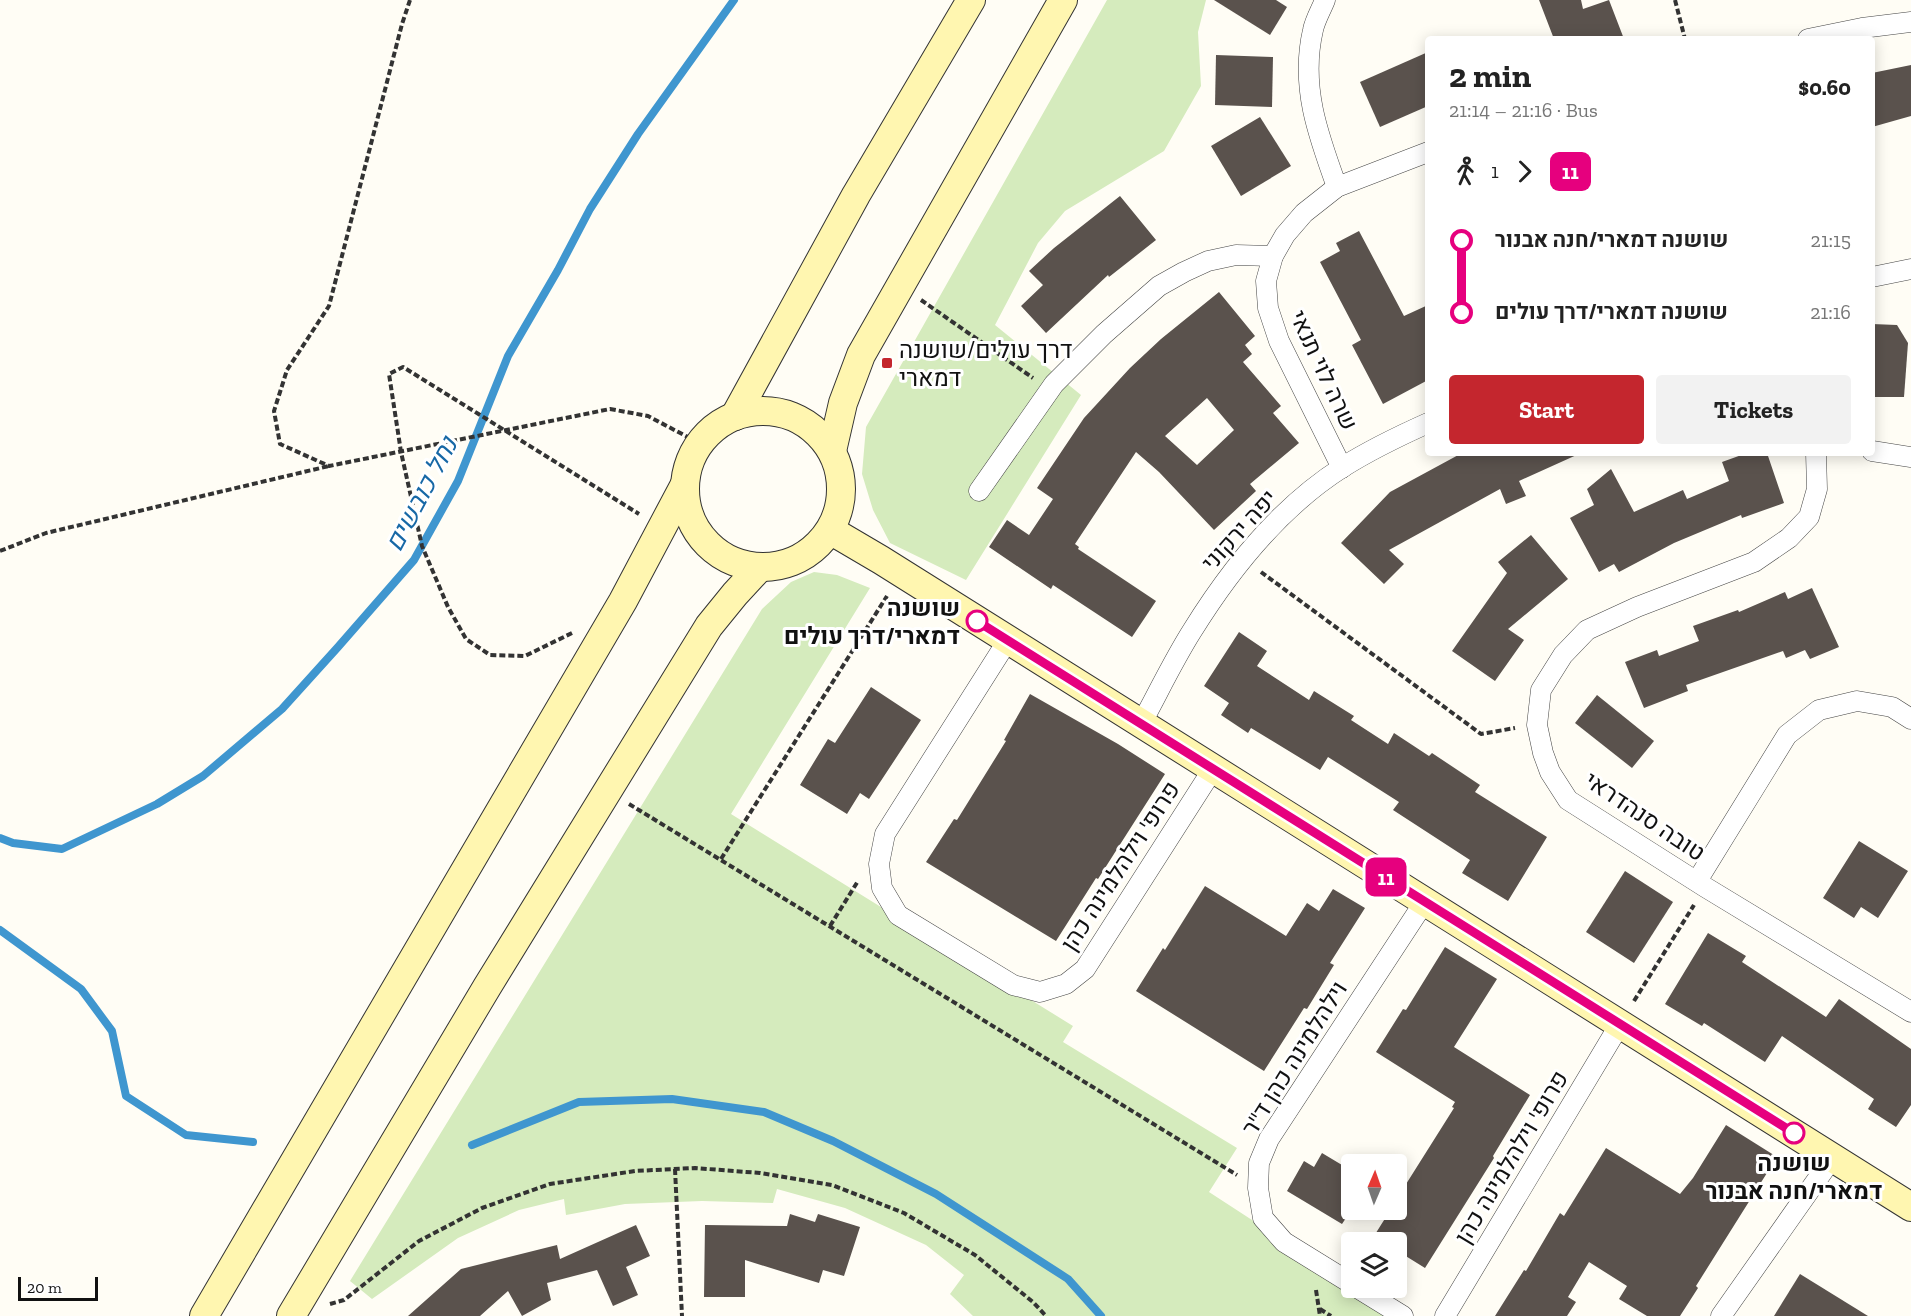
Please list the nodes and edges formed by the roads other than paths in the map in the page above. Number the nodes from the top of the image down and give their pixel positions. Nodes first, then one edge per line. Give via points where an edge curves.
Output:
1 (971, 0) edge
2 (1063, 0) edge
3 (1324, 0) edge
4 (1911, 22) edge
5 (1823, 36) edge
6 (1425, 153) edge
7 (1337, 187) junction
8 (1272, 256) junction
9 (1911, 269) edge
10 (1875, 276) edge
11 (735, 416) junction
12 (1425, 424) edge
13 (832, 451) junction
14 (1875, 452) edge
15 (1816, 456) edge
16 (1911, 457) edge
17 (1342, 468) junction
18 (684, 486) junction
19 (979, 491) dead end
20 (830, 530) junction
21 (760, 567) junction
22 (1008, 640) junction
23 (1911, 719) edge
24 (1141, 724) junction
25 (1213, 769) junction
26 (1701, 884) junction
27 (1425, 901) junction
28 (1911, 1012) edge
29 (1620, 1024) junction
30 (1833, 1157) junction
31 (1911, 1207) edge
32 (1341, 1277) edge
33 (1374, 1298) edge
34 (293, 1313) edge
35 (204, 1316) edge
36 (1403, 1316) edge
37 (1445, 1316) edge
38 (1721, 1316) edge

1 - 11 street via 856,195
2 - 13 street via 861,355 843,403
3 - 7 street via 1313,29 1307,67 1320,141
4 - 5 street
6 - 7 street, שרה לוי תנאי
7 - 8 street, שרה לוי תנאי via 1304,213
8 - 17 street, שרה לוי תנאי via 1266,280 1268,308 1279,340
8 - 19 street via 1236,255 1208,261 1159,286 1104,334 1050,390
9 - 10 street
11 - 13 street via 779,412 801,420
11 - 18 street via 715,427 699,443 688,464
12 - 17 street, יפה ירקוני
13 - 20 street via 842,491
14 - 16 street
15 - 26 street, טובה סנהדראי via 1817,489 1809,517 1790,538 1754,562 1587,630 1563,655 1541,690 1537,725 1543,753 1568,800
17 - 24 street, יפה ירקוני via 1269,529 1229,576 1191,632
18 - 21 street via 687,511 698,533 715,551 736,563
18 - 35 street via 623,601
20 - 21 street via 800,558
20 - 22 street
21 - 34 street via 709,626
22 - 24 street
22 - 25 street, פרופ' וילהלמינה כהן via 885,834 879,864 882,888 898,915 1013,985 1040,992 1066,984 1085,969
23 - 26 street via 1892,706 1857,701 1819,710 1787,735
24 - 25 street
25 - 27 street
26 - 28 street, טובה סנהדראי
27 - 29 street
27 - 32 street, וילהלמינה כהן ד"ר via 1269,1139 1258,1163 1263,1218 1284,1242
29 - 30 street
29 - 37 street, פרופ' וילהלמינה כהן
30 - 31 street
30 - 38 street
33 - 36 street

